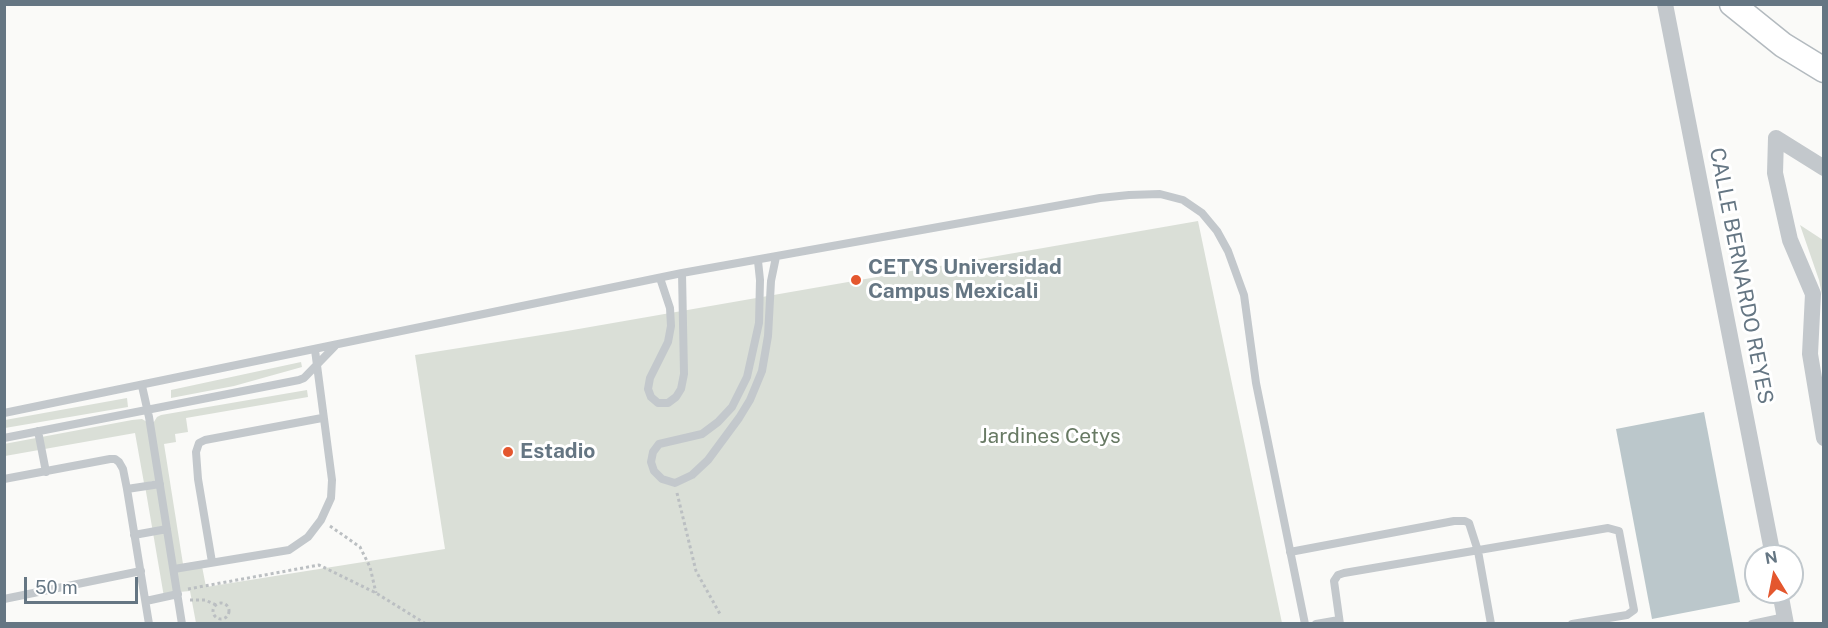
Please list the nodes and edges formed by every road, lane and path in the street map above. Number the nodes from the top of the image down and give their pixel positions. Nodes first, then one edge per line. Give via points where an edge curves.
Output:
1 (1665, 4) edge
2 (1732, 4) edge
3 (1797, 54) junction
4 (1824, 70) edge
5 (1824, 78) edge
6 (1824, 168) edge
7 (776, 257) junction
8 (758, 261) junction
9 (682, 273) junction
10 (660, 278) junction
11 (1818, 326) edge
12 (336, 346) junction
13 (315, 350) junction
14 (316, 367) junction
15 (142, 386) junction
16 (148, 411) junction
17 (4, 413) edge
18 (322, 418) junction
19 (38, 431) junction
20 (4, 438) edge
21 (1824, 438) edge
22 (46, 472) junction
23 (4, 479) edge
24 (675, 483) junction
25 (160, 484) junction
26 (127, 489) junction
27 (321, 520) junction
28 (167, 529) junction
29 (134, 534) junction
30 (1771, 544) edge
31 (1478, 551) junction
32 (1290, 552) junction
33 (212, 562) junction
34 (174, 569) junction
35 (141, 571) junction
36 (188, 588) dead end
37 (376, 593) junction
38 (178, 594) junction
39 (4, 599) edge
40 (190, 600) dead end
41 (146, 601) junction
42 (1783, 604) edge
43 (216, 605) junction
44 (720, 614) dead end
45 (1786, 620) edge
46 (223, 621) edge
47 (1339, 622) edge
48 (149, 624) edge
49 (182, 624) edge
50 (426, 624) edge
51 (1305, 624) edge
52 (1316, 624) edge
53 (1491, 624) edge
54 (1572, 624) edge
55 (1752, 624) edge

1 - 30 street, CALLE BERNARDO REYES
2 - 3 main road
3 - 4 main road
3 - 5 main road
6 - 11 street via 1776,138 1775,173 1790,240 1813,294
7 - 8 lane
7 - 24 lane via 762,371 750,400 708,460 692,475
7 - 32 lane via 1100,198 1160,194 1183,200 1202,213 1217,231 1244,295 1256,383
8 - 9 lane
8 - 24 lane via 761,307 756,344 747,377 732,407 702,434 659,444 653,452 654,471
9 - 10 lane
9 - 10 lane via 684,374 681,389 668,403 658,403 648,389 671,326 670,308
10 - 12 lane
11 - 21 street via 1810,354
12 - 13 lane
12 - 14 lane
13 - 14 lane
13 - 15 lane
14 - 16 lane via 299,380
14 - 18 lane
15 - 16 lane
15 - 17 lane
16 - 19 lane
16 - 25 lane
18 - 27 lane via 332,480 331,498
18 - 33 lane via 199,443 198,480
19 - 20 lane
19 - 22 lane
22 - 23 lane
22 - 26 lane via 115,459 123,469
24 - 44 path via 696,571
25 - 26 lane
25 - 28 lane
26 - 29 lane
27 - 33 lane via 308,537 290,550
27 - 37 path via 360,547
28 - 29 lane
28 - 34 lane
29 - 35 lane
31 - 32 lane via 1469,523 1458,520
31 - 47 lane via 1338,575 1334,587
31 - 53 lane
31 - 54 lane via 1608,528 1619,531 1634,610 1627,615
32 - 51 lane
33 - 34 lane
34 - 38 lane
35 - 39 lane
35 - 41 lane
36 - 37 path via 319,566
37 - 50 path
38 - 41 lane
38 - 49 lane
40 - 43 path
41 - 48 lane
42 - 45 street
43 - 46 path via 213,615
43 - 46 path via 228,606 229,614
45 - 55 lane
47 - 52 lane

